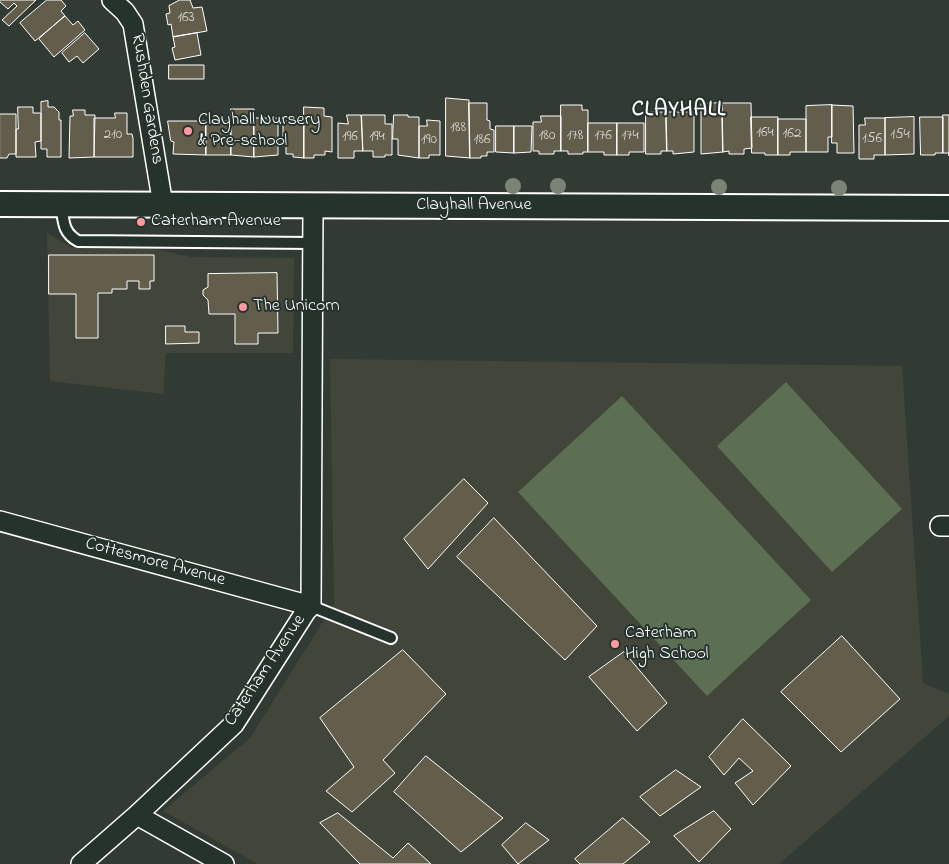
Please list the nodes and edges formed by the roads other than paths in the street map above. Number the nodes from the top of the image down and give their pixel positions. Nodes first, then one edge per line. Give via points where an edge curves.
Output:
1 (112, 0) edge
2 (0, 204) edge
3 (61, 204) junction
4 (163, 205) junction
5 (313, 206) junction
6 (949, 208) edge
7 (313, 243) junction
8 (0, 521) edge
9 (310, 606) junction
10 (391, 638) dead end
11 (137, 815) junction
12 (81, 864) edge
13 (224, 864) edge

1 - 4 street, Rushden Gardens via 133,24
2 - 3 street, Clayhall Avenue
3 - 4 street, Clayhall Avenue
3 - 7 lane via 66,232 78,241
4 - 5 street, Clayhall Avenue
5 - 6 street, Clayhall Avenue
5 - 7 street, Caterham Avenue
7 - 9 street, Caterham Avenue
8 - 9 street, Cottesmore Avenue
9 - 10 lane
9 - 11 street, Caterham Avenue via 234,724
11 - 12 street, Caterham Avenue
11 - 13 street

